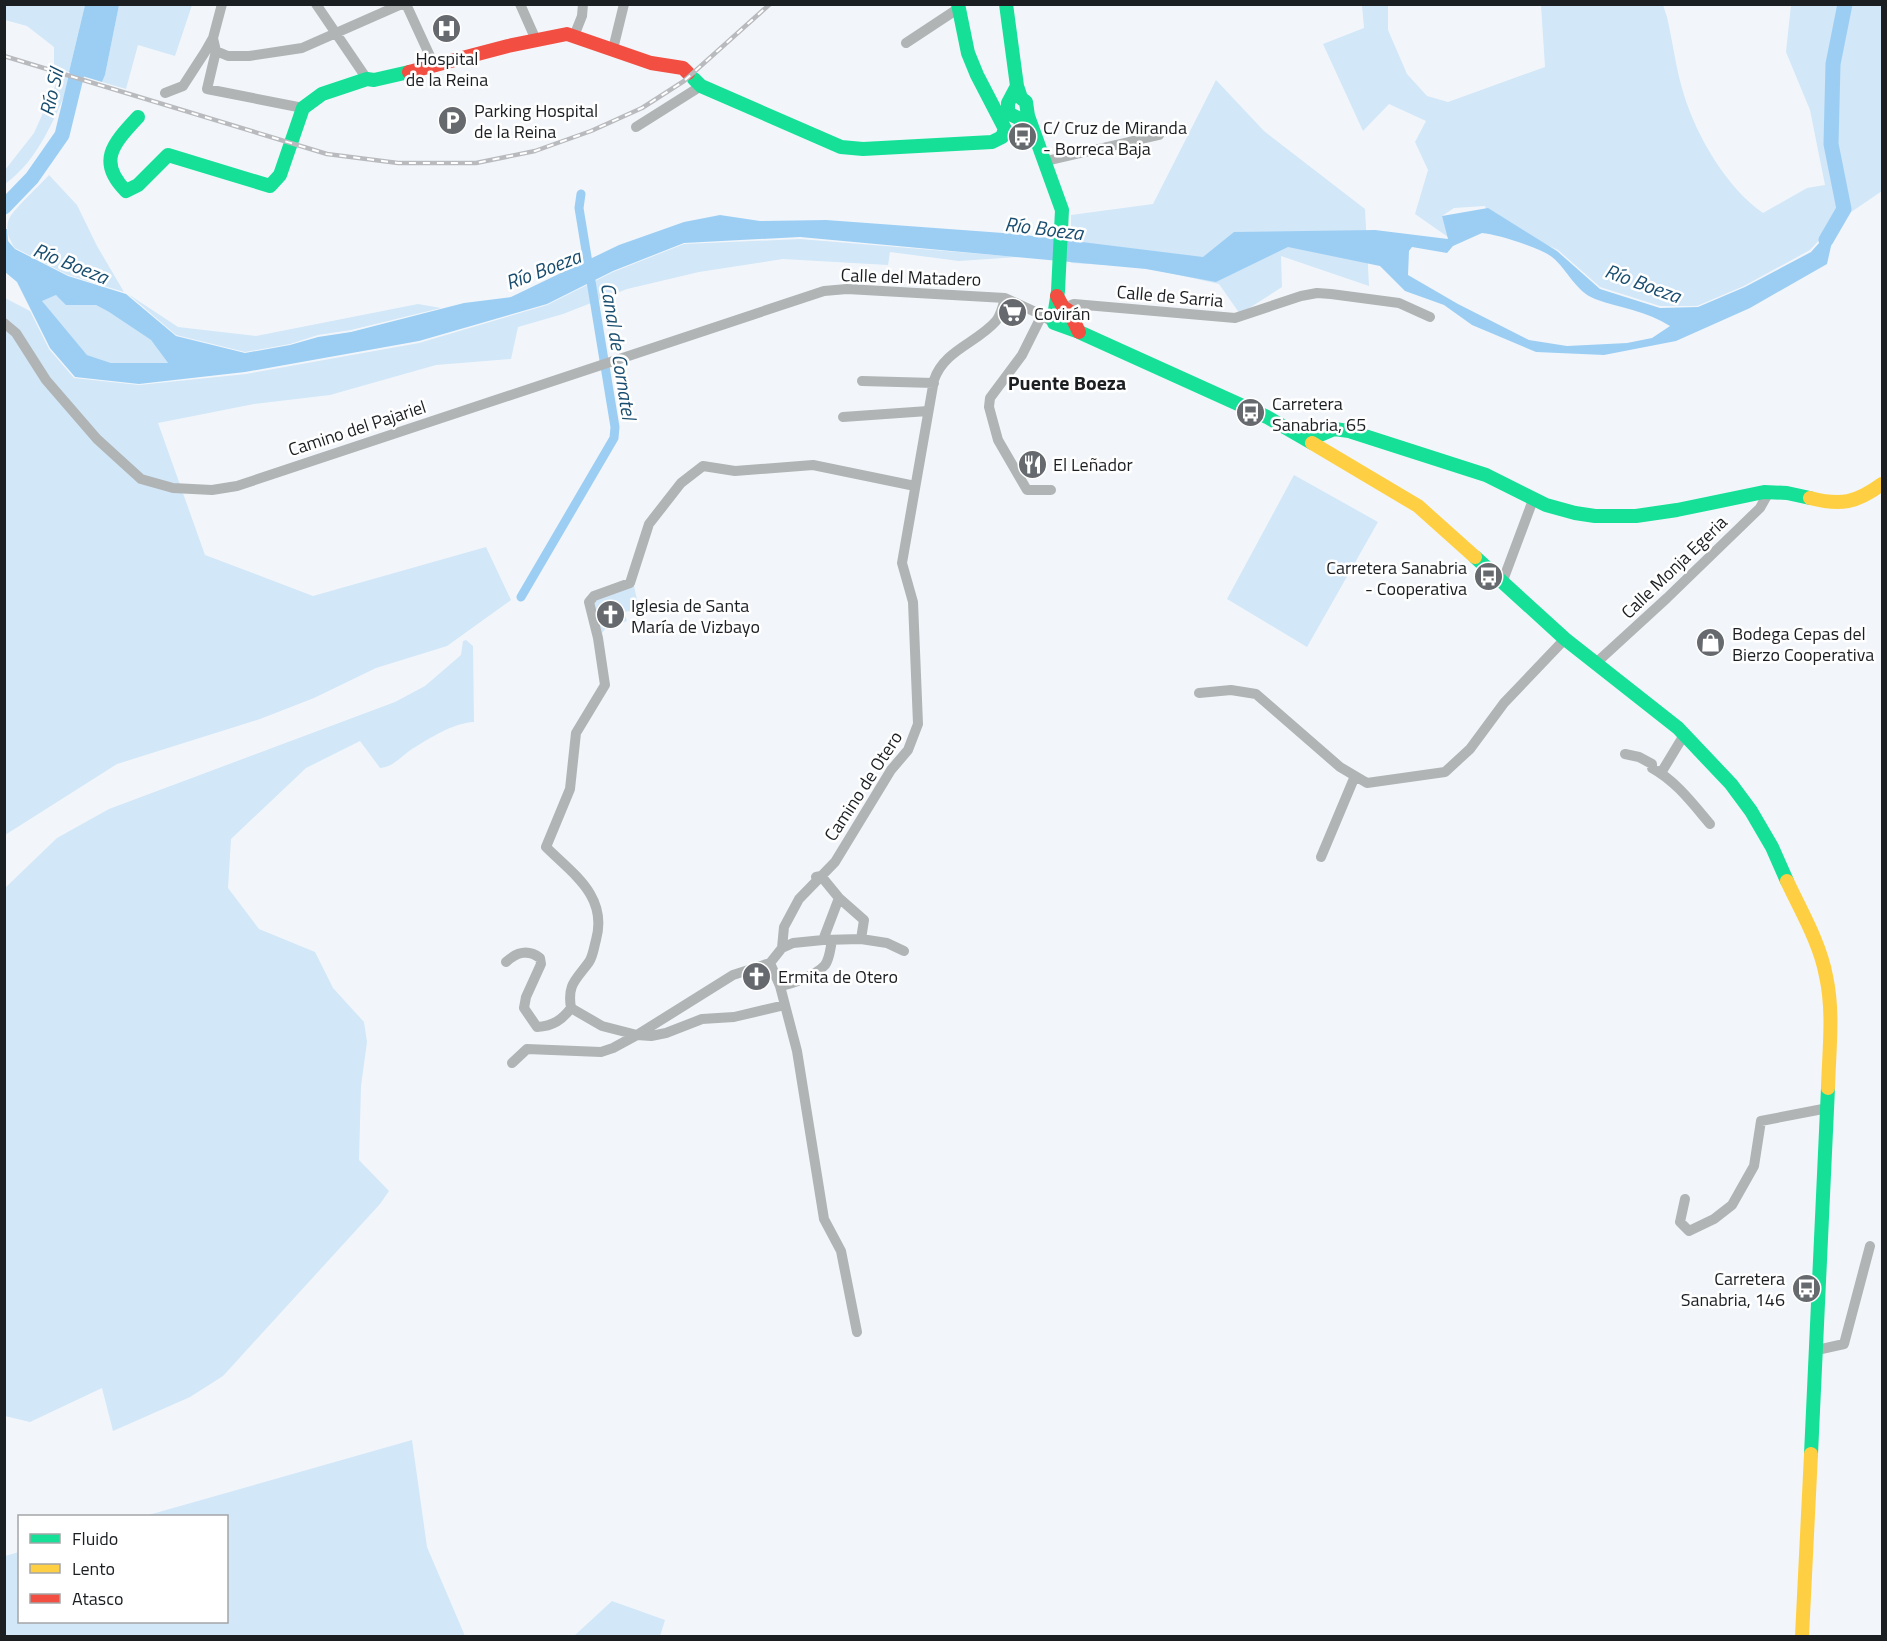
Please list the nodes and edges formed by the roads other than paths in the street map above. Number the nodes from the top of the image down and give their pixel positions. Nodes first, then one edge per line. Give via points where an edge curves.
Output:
1 (222, 4) edge
2 (316, 4) edge
3 (404, 4) edge
4 (519, 4) edge
5 (583, 4) edge
6 (624, 4) edge
7 (1006, 4) edge
8 (959, 6) edge
9 (335, 32) junction
10 (574, 36) junction
11 (213, 38) junction
12 (536, 40) junction
13 (906, 44) dead end
14 (613, 49) junction
15 (216, 51) junction
16 (435, 67) junction
17 (367, 79) junction
18 (694, 79) junction
19 (165, 93) dead end
20 (1011, 99) junction
21 (301, 114) junction
22 (138, 117) dead end
23 (1016, 118) junction
24 (636, 128) dead end
25 (1159, 135) dead end
26 (1046, 161) junction
27 (1005, 298) junction
28 (778, 306) joint
29 (1061, 310) junction
30 (1430, 317) dead end
31 (4, 322) edge
32 (862, 381) dead end
33 (934, 383) junction
34 (928, 411) junction
35 (843, 417) dead end
36 (1319, 435) junction
37 (1882, 484) edge
38 (915, 486) junction
39 (1051, 490) dead end
40 (1769, 492) junction
41 (1533, 500) junction
42 (1497, 579) junction
43 (1566, 639) junction
44 (1596, 663) junction
45 (1200, 693) dead end
46 (1684, 735) junction
47 (1625, 754) dead end
48 (1661, 773) junction
49 (1355, 776) junction
50 (1710, 825) dead end
51 (1321, 857) dead end
52 (818, 877) junction
53 (839, 898) junction
54 (861, 939) junction
55 (830, 940) junction
56 (782, 948) junction
57 (904, 951) dead end
58 (506, 962) dead end
59 (770, 963) junction
60 (780, 986) junction
61 (784, 1005) junction
62 (572, 1008) junction
63 (638, 1035) junction
64 (512, 1063) dead end
65 (1828, 1108) junction
66 (1685, 1199) dead end
67 (1870, 1246) dead end
68 (857, 1332) dead end
69 (1817, 1350) junction
70 (1802, 1636) edge

1 - 11 street
2 - 9 street
3 - 9 street
3 - 16 street
4 - 12 street
5 - 10 street
6 - 14 street
7 - 20 street via 1014,56
8 - 13 street
8 - 20 street via 968,53 977,75
9 - 15 street via 302,48 249,56 228,56
9 - 17 street
10 - 12 street
10 - 14 street
11 - 15 street
11 - 19 street via 183,86
12 - 16 street
14 - 18 street via 656,64 683,68
15 - 21 street via 207,89
16 - 17 street
17 - 21 street via 322,94
18 - 23 street via 841,147 992,142 1002,137
18 - 24 street
20 - 23 street via 1008,113
21 - 22 street via 280,175 270,186 168,155 135,189 126,191 114,179 108,163 114,146
23 - 26 street via 1037,140
25 - 26 street
26 - 29 street via 1062,210
27 - 28 street, Calle del Matadero via 847,289 824,291
27 - 29 street, Calle del Matadero
27 - 33 street, Camino de Otero via 998,320 949,356 938,369
28 - 31 street, Camino del Pajariel via 237,486 212,490 173,488 141,479 97,439 46,380 16,333
29 - 30 street, Calle de Sarria via 1235,318 1317,293 1399,303
29 - 36 street via 1079,332 1267,417
29 - 39 street via 990,398 989,407 998,440 1027,490
32 - 33 street
33 - 34 street, Camino de Otero
34 - 35 street
34 - 38 street, Camino de Otero
36 - 41 street via 1338,429 1486,475
36 - 42 street via 1418,506
37 - 40 street via 1873,493 1840,504
38 - 52 street, Camino de Otero via 902,563 913,602 918,724 908,750 891,770 835,862
38 - 62 street via 813,465 735,471 704,466 681,483 649,524 630,583 594,596 589,602 605,685 576,733 570,789 546,847 590,892 598,910 598,931 590,960 570,989
40 - 41 street via 1626,517 1569,512
40 - 44 street, Calle Monja Egeria via 1760,508
41 - 42 street
42 - 43 street
43 - 44 street
43 - 49 street via 1504,703 1470,749 1445,772 1367,783
44 - 46 street
45 - 49 street via 1231,690 1256,694
46 - 48 street
46 - 65 street via 1714,764 1750,811 1772,847 1816,946 1829,991
47 - 48 street via 1639,757
48 - 50 street
49 - 51 street
52 - 53 street
52 - 56 street, Camino de Otero via 790,915
53 - 54 street via 864,920
53 - 55 street
54 - 55 street
54 - 57 street via 887,943
55 - 56 street via 793,943
55 - 60 street via 824,966
56 - 59 street
58 - 62 street via 525,952 540,958 524,1008 537,1027 548,1027 563,1019
59 - 60 street
59 - 63 street via 733,975
60 - 61 street
61 - 63 street via 735,1017 702,1019 651,1036
61 - 68 street via 797,1051 824,1219 841,1251
62 - 63 street via 602,1026
63 - 64 street via 601,1052 527,1048
65 - 66 street via 1761,1121 1754,1166 1732,1205 1714,1220 1689,1231 1680,1222
65 - 69 street
67 - 69 street via 1844,1344
69 - 70 street

